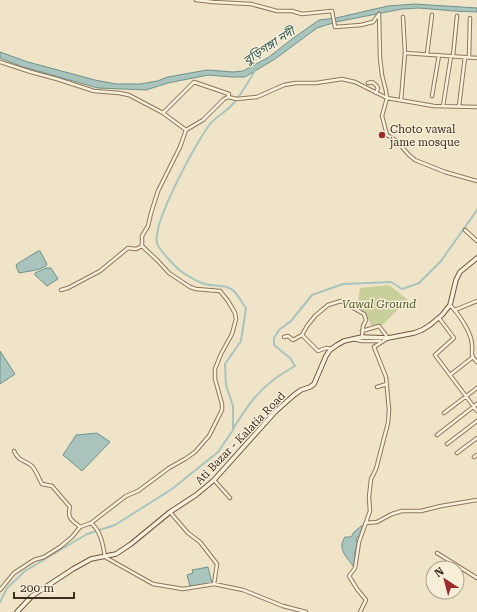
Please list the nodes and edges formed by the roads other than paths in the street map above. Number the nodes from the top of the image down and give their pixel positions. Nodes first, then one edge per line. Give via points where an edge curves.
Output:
1 (196, 0) edge
2 (432, 14) dead end
3 (456, 16) dead end
4 (403, 17) dead end
5 (470, 18) dead end
6 (405, 53) junction
7 (427, 54) junction
8 (439, 55) junction
9 (452, 56) junction
10 (467, 57) junction
11 (477, 58) edge
12 (0, 62) edge
13 (368, 83) dead end
14 (376, 93) junction
15 (432, 96) dead end
16 (229, 98) junction
17 (387, 98) junction
18 (401, 100) junction
19 (443, 106) junction
20 (459, 106) junction
21 (477, 107) edge
22 (163, 113) junction
23 (186, 130) junction
24 (477, 181) edge
25 (465, 230) dead end
26 (477, 241) edge
27 (142, 246) junction
28 (477, 258) edge
29 (61, 290) dead end
30 (477, 301) edge
31 (450, 305) junction
32 (455, 310) junction
33 (439, 318) junction
34 (362, 331) junction
35 (302, 335) junction
36 (284, 337) dead end
37 (388, 338) junction
38 (363, 339) junction
39 (374, 340) junction
40 (382, 341) junction
41 (332, 349) junction
42 (473, 358) junction
43 (477, 362) edge
44 (450, 375) junction
45 (387, 384) junction
46 (377, 387) dead end
47 (477, 388) edge
48 (466, 396) junction
49 (477, 404) edge
50 (474, 407) junction
51 (477, 411) edge
52 (444, 413) dead end
53 (477, 421) edge
54 (437, 435) dead end
55 (477, 438) edge
56 (447, 444) dead end
57 (14, 451) dead end
58 (457, 453) dead end
59 (214, 480) junction
60 (230, 498) dead end
61 (477, 500) edge
62 (170, 512) junction
63 (91, 523) junction
64 (366, 523) junction
65 (80, 527) junction
66 (437, 553) dead end
67 (105, 557) junction
68 (477, 578) edge
69 (214, 584) junction
70 (0, 590) edge
71 (17, 612) edge
72 (306, 612) edge
73 (360, 612) edge

1 - 17 street via 251,4 302,14 332,11 335,26 373,22 380,14 380,58
2 - 7 street
3 - 9 street
4 - 6 street
5 - 10 street
6 - 7 street
6 - 18 street
7 - 8 street
8 - 9 street
8 - 15 street
9 - 10 street
9 - 19 street
10 - 11 street
10 - 20 street
12 - 22 street via 94,91 129,95
13 - 14 street via 376,85
14 - 16 street via 355,82 336,79 284,85 257,97
14 - 17 street
16 - 22 street via 229,94 194,82
16 - 23 street via 224,99 203,120
17 - 18 street
17 - 24 street via 382,116 387,135 416,160
18 - 19 street
19 - 20 street
20 - 21 street
22 - 23 street
23 - 27 street via 158,191 148,226 142,236
25 - 26 street
27 - 29 street via 136,249 127,248 100,271
27 - 63 street via 169,273 190,287 196,290 220,291 235,313 232,334 215,369 222,410 209,436 195,452 138,491 126,496
28 - 31 main road via 460,272
30 - 32 street
31 - 32 street
31 - 33 main road
32 - 42 street via 467,331
33 - 37 main road via 422,330
33 - 44 street via 454,338 435,355
34 - 35 street via 366,320 364,314 341,301 328,305 307,326
34 - 37 street via 380,327
34 - 38 street
35 - 36 street via 293,340 288,336
35 - 41 street via 318,351
37 - 39 main road
37 - 40 street
38 - 39 main road, Ati Bazar - Kalatia Road
38 - 41 main road, Ati Bazar - Kalatia Road via 350,339
39 - 40 street
40 - 45 street via 374,347
41 - 59 main road, Ati Bazar - Kalatia Road via 326,356 314,384 294,395 275,412
42 - 43 street
42 - 44 street
44 - 48 street
45 - 46 street
45 - 64 street via 388,422 371,479 370,511
47 - 48 street
48 - 50 street
48 - 52 street
49 - 50 street
50 - 51 street
50 - 54 street
53 - 56 street
55 - 58 street
57 - 65 street via 23,462 33,466 42,484 52,486 70,507 69,517
59 - 60 street
59 - 62 main road, Ati Bazar - Kalatia Road
61 - 64 street via 421,511 402,511 377,522
62 - 67 main road, Ati Bazar - Kalatia Road via 131,544 116,554
62 - 69 street via 188,533 200,542 217,564
63 - 65 street
63 - 67 street via 103,543
64 - 73 street via 359,542 355,568 349,576 366,600
65 - 70 street via 60,547 14,573
66 - 68 street
67 - 69 street via 153,584 183,589
67 - 71 main road, Ati Bazar - Kalatia Road via 91,559 73,569 32,596
69 - 72 street via 243,590

